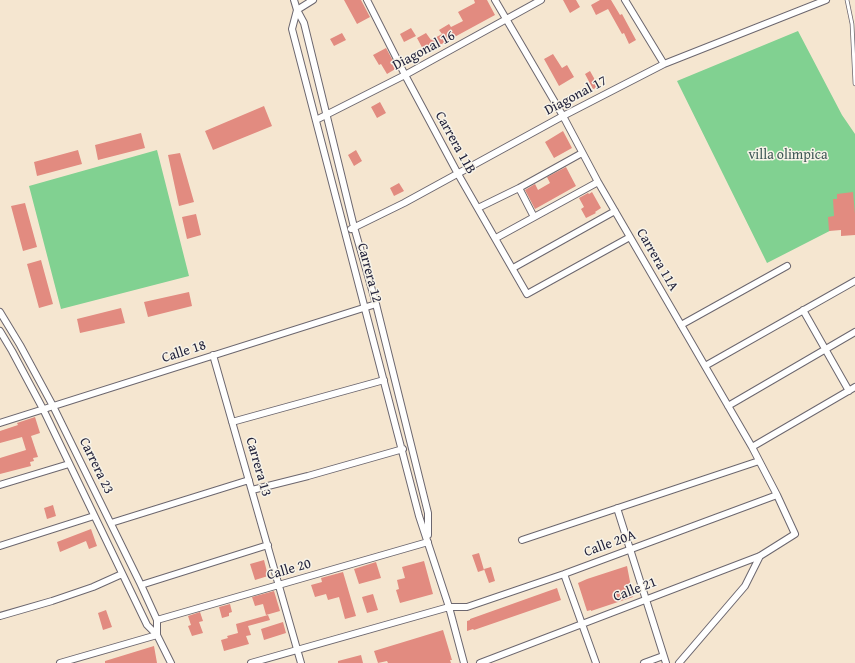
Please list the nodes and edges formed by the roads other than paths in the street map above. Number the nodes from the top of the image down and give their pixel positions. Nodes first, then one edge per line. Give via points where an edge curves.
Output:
1 (294, 0) edge
2 (313, 0) edge
3 (367, 0) edge
4 (495, 0) edge
5 (541, 0) edge
6 (625, 0) edge
7 (826, 0) edge
8 (847, 0) edge
9 (297, 10) junction
10 (507, 20) junction
11 (853, 24) edge
12 (664, 64) junction
13 (405, 75) junction
14 (855, 84) edge
15 (327, 115) junction
16 (563, 116) junction
17 (316, 120) junction
18 (582, 153) junction
19 (458, 174) junction
20 (598, 182) junction
21 (519, 188) junction
22 (478, 208) junction
23 (615, 211) junction
24 (534, 217) junction
25 (354, 227) junction
26 (346, 231) junction
27 (630, 237) junction
28 (496, 238) junction
29 (787, 266) dead end
30 (513, 268) junction
31 (855, 281) edge
32 (376, 304) junction
33 (365, 306) junction
34 (803, 310) junction
35 (0, 312) edge
36 (681, 325) junction
37 (0, 331) edge
38 (855, 332) edge
39 (826, 349) junction
40 (213, 355) junction
41 (705, 366) junction
42 (384, 380) junction
43 (855, 387) edge
44 (849, 391) junction
45 (53, 406) junction
46 (728, 406) junction
47 (43, 409) junction
48 (232, 422) junction
49 (0, 423) edge
50 (752, 447) junction
51 (403, 449) junction
52 (759, 460) junction
53 (69, 464) junction
54 (249, 480) junction
55 (0, 485) edge
56 (252, 490) junction
57 (777, 495) junction
58 (617, 508) junction
59 (94, 516) junction
60 (111, 523) junction
61 (795, 534) joint
62 (522, 540) dead end
63 (428, 542) junction
64 (268, 545) junction
65 (0, 546) edge
66 (630, 549) junction
67 (760, 556) junction
68 (122, 574) junction
69 (564, 574) junction
70 (141, 585) junction
71 (279, 585) junction
72 (646, 599) junction
73 (449, 607) junction
74 (0, 616) edge
75 (157, 620) junction
76 (582, 623) junction
77 (157, 635) junction
78 (298, 650) junction
79 (664, 656) junction
80 (62, 663) edge
81 (171, 663) edge
82 (251, 663) edge
83 (301, 663) edge
84 (464, 663) edge
85 (480, 663) edge
86 (596, 663) edge
87 (644, 663) edge
88 (666, 663) edge
89 (679, 663) edge

1 - 9 street, Carrera 12
2 - 9 street
3 - 13 street, Carrera 11B
4 - 10 street, Carrera 11A
5 - 10 street, Diagonal 16
6 - 12 street
7 - 12 street, Diagonal 17
8 - 11 lane
9 - 15 street, Carrera 12 via 304,23
9 - 17 street, Carrera 12 via 292,29
10 - 13 street, Diagonal 16
10 - 16 street, Carrera 11A
11 - 14 lane
12 - 16 street, Diagonal 17
13 - 15 street, Diagonal 16
13 - 19 street, Carrera 11B
15 - 17 street, Diagonal 16
15 - 25 street, Carrera 12
16 - 18 street, Carrera 11A
16 - 19 street, Diagonal 17
17 - 26 street, Carrera 12
18 - 20 street, Carrera 11A
18 - 21 street
19 - 22 street, Carrera 11B
19 - 25 street, Diagonal 17
20 - 23 street, Carrera 11A
20 - 24 street
21 - 22 street
21 - 24 street
22 - 28 street, Carrera 11B
23 - 27 street, Carrera 11A
23 - 30 street
24 - 28 street
25 - 26 street, Diagonal 17
25 - 32 street, Carrera 12
26 - 33 street, Carrera 12
27 - 30 street, Carrera 11B via 527,294
27 - 36 street, Carrera 11A
28 - 30 street, Carrera 11B
29 - 36 street
31 - 34 street
32 - 33 street, Calle 18
32 - 63 street, Carrera 12 via 428,514
33 - 40 street, Calle 18
33 - 42 street, Carrera 12
34 - 39 street
34 - 41 street
35 - 45 street, Carrera 23
36 - 41 street, Carrera 11A
37 - 47 street, Carrera 23
38 - 39 street
39 - 44 street
39 - 46 street
40 - 45 street, Calle 18
40 - 48 street, Carrera 13
41 - 46 street, Carrera 11A
42 - 48 street
42 - 51 street, Carrera 12
43 - 44 street
44 - 50 street
45 - 47 street, Calle 18
45 - 60 street, Carrera 23
46 - 50 street, Carrera 11A
47 - 49 street, Calle 18
47 - 53 street, Carrera 23
48 - 54 street, Carrera 13
50 - 52 street, Carrera 11A
51 - 56 street
51 - 63 street, Carrera 12
52 - 57 street, Carrera 11A
52 - 58 street
53 - 55 street
53 - 59 street, Carrera 23
54 - 56 street, Carrera 13
54 - 60 street
56 - 64 street, Carrera 13
57 - 61 street, Carrera 11A
57 - 66 street, Calle 20A
58 - 62 street
58 - 66 street
59 - 65 street
59 - 68 street, Carrera 23
60 - 70 street, Carrera 23
61 - 67 street, Calle 21
63 - 71 street, Calle 20
63 - 73 street, Carrera 12
64 - 70 street
64 - 71 street, Carrera 13
66 - 69 street, Calle 20A
66 - 72 street
67 - 72 street, Calle 21
67 - 89 street via 745,586
68 - 74 street via 93,587
68 - 77 street, Carrera 23 via 147,625
69 - 73 street, Calle 20A via 467,606
69 - 76 street
70 - 75 street, Carrera 23
71 - 75 street, Calle 20
71 - 78 street, Carrera 13
72 - 76 street, Calle 21
72 - 79 street
73 - 78 street
73 - 84 street, Carrera 12
75 - 77 street, Carrera 23
76 - 85 street, Calle 21
76 - 86 street
77 - 80 street
77 - 81 street, Carrera 23
78 - 82 street
78 - 83 street, Carrera 13
79 - 87 street
79 - 88 street

